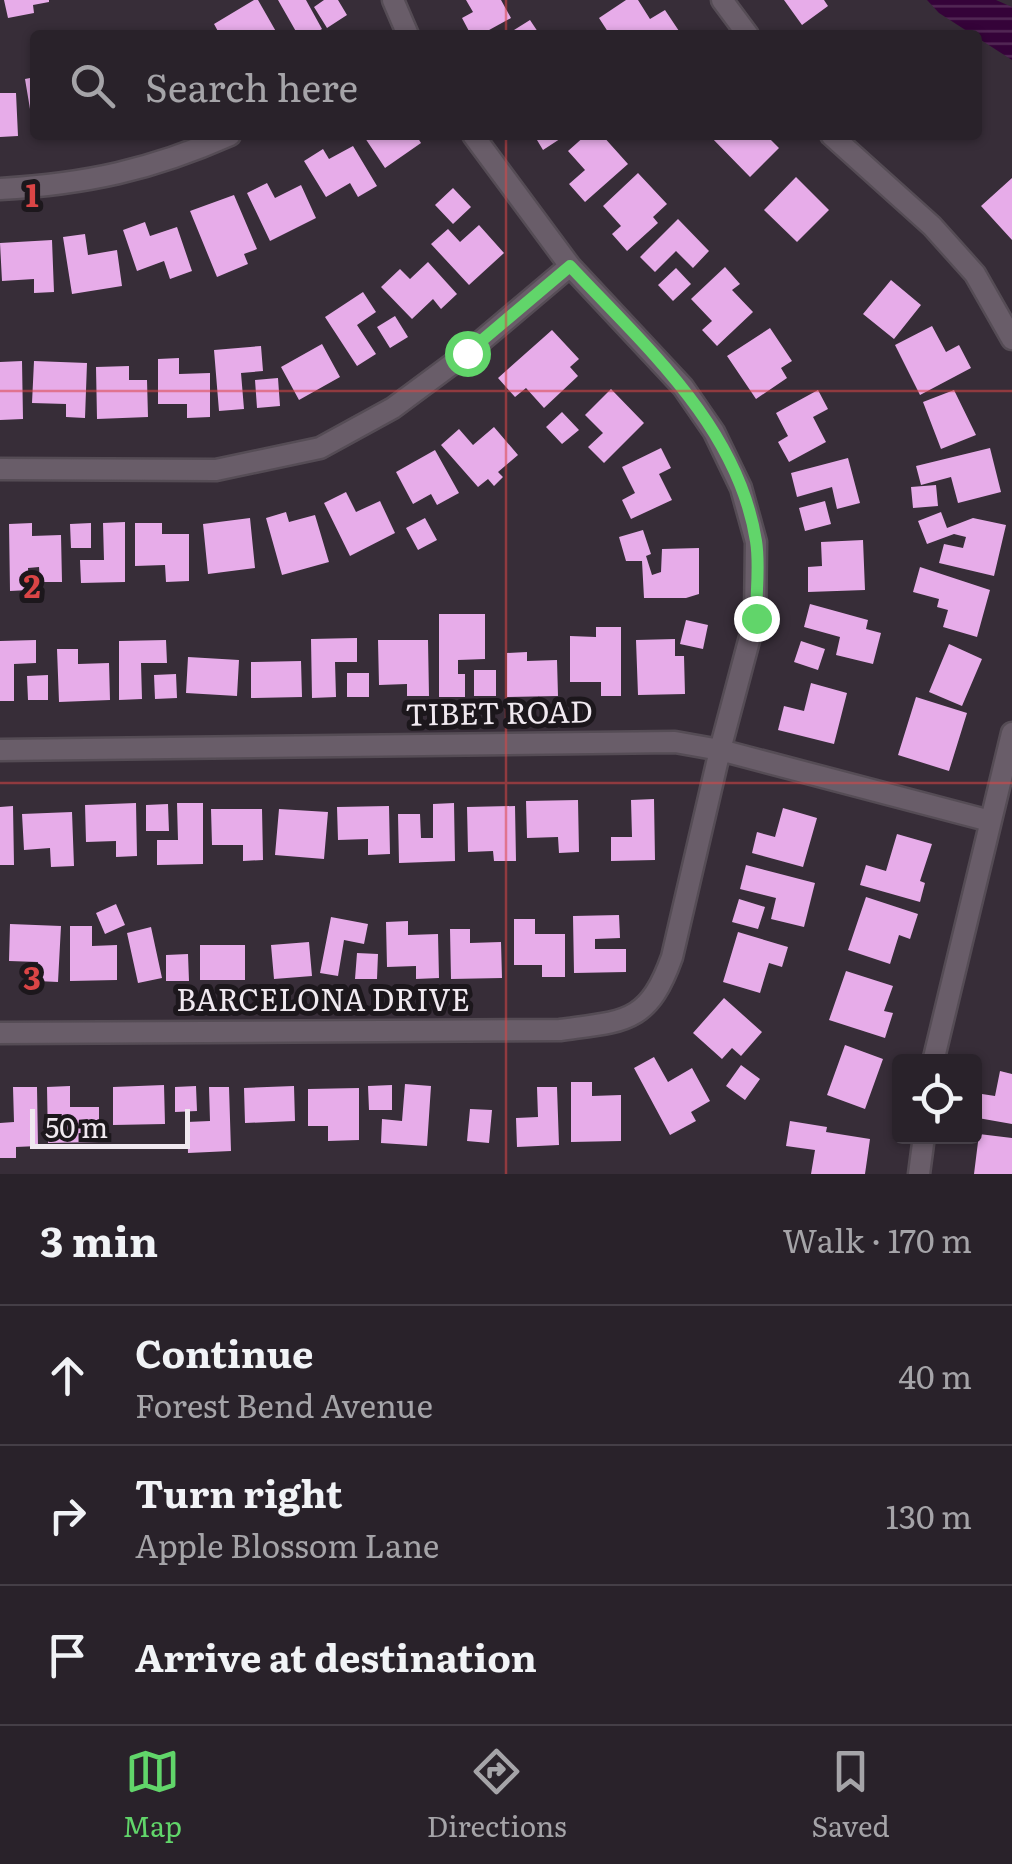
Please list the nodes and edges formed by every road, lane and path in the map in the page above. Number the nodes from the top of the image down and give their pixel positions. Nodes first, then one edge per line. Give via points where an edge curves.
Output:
1 (393, 0) edge
2 (722, 0) edge
3 (406, 30) edge
4 (744, 30) edge
5 (219, 140) edge
6 (477, 140) edge
7 (837, 140) edge
8 (0, 189) edge
9 (570, 266) junction
10 (1012, 339) edge
11 (0, 469) edge
12 (1012, 734) edge
13 (0, 750) edge
14 (720, 750) junction
15 (990, 821) junction
16 (0, 1032) edge
17 (935, 1054) edge
18 (923, 1144) edge
19 (919, 1174) edge

1 - 3 street
2 - 4 street
5 - 8 street via 110,177
6 - 9 street
7 - 10 street via 975,274
9 - 11 street via 393,408 320,448 216,470
9 - 14 street via 684,387 741,488 756,542 756,618
12 - 15 street
13 - 14 street, TIBET ROAD via 675,742
14 - 15 street, TIBET ROAD
14 - 16 street, BARCELONA DRIVE via 672,957 643,1012 560,1030
15 - 17 street
18 - 19 street

